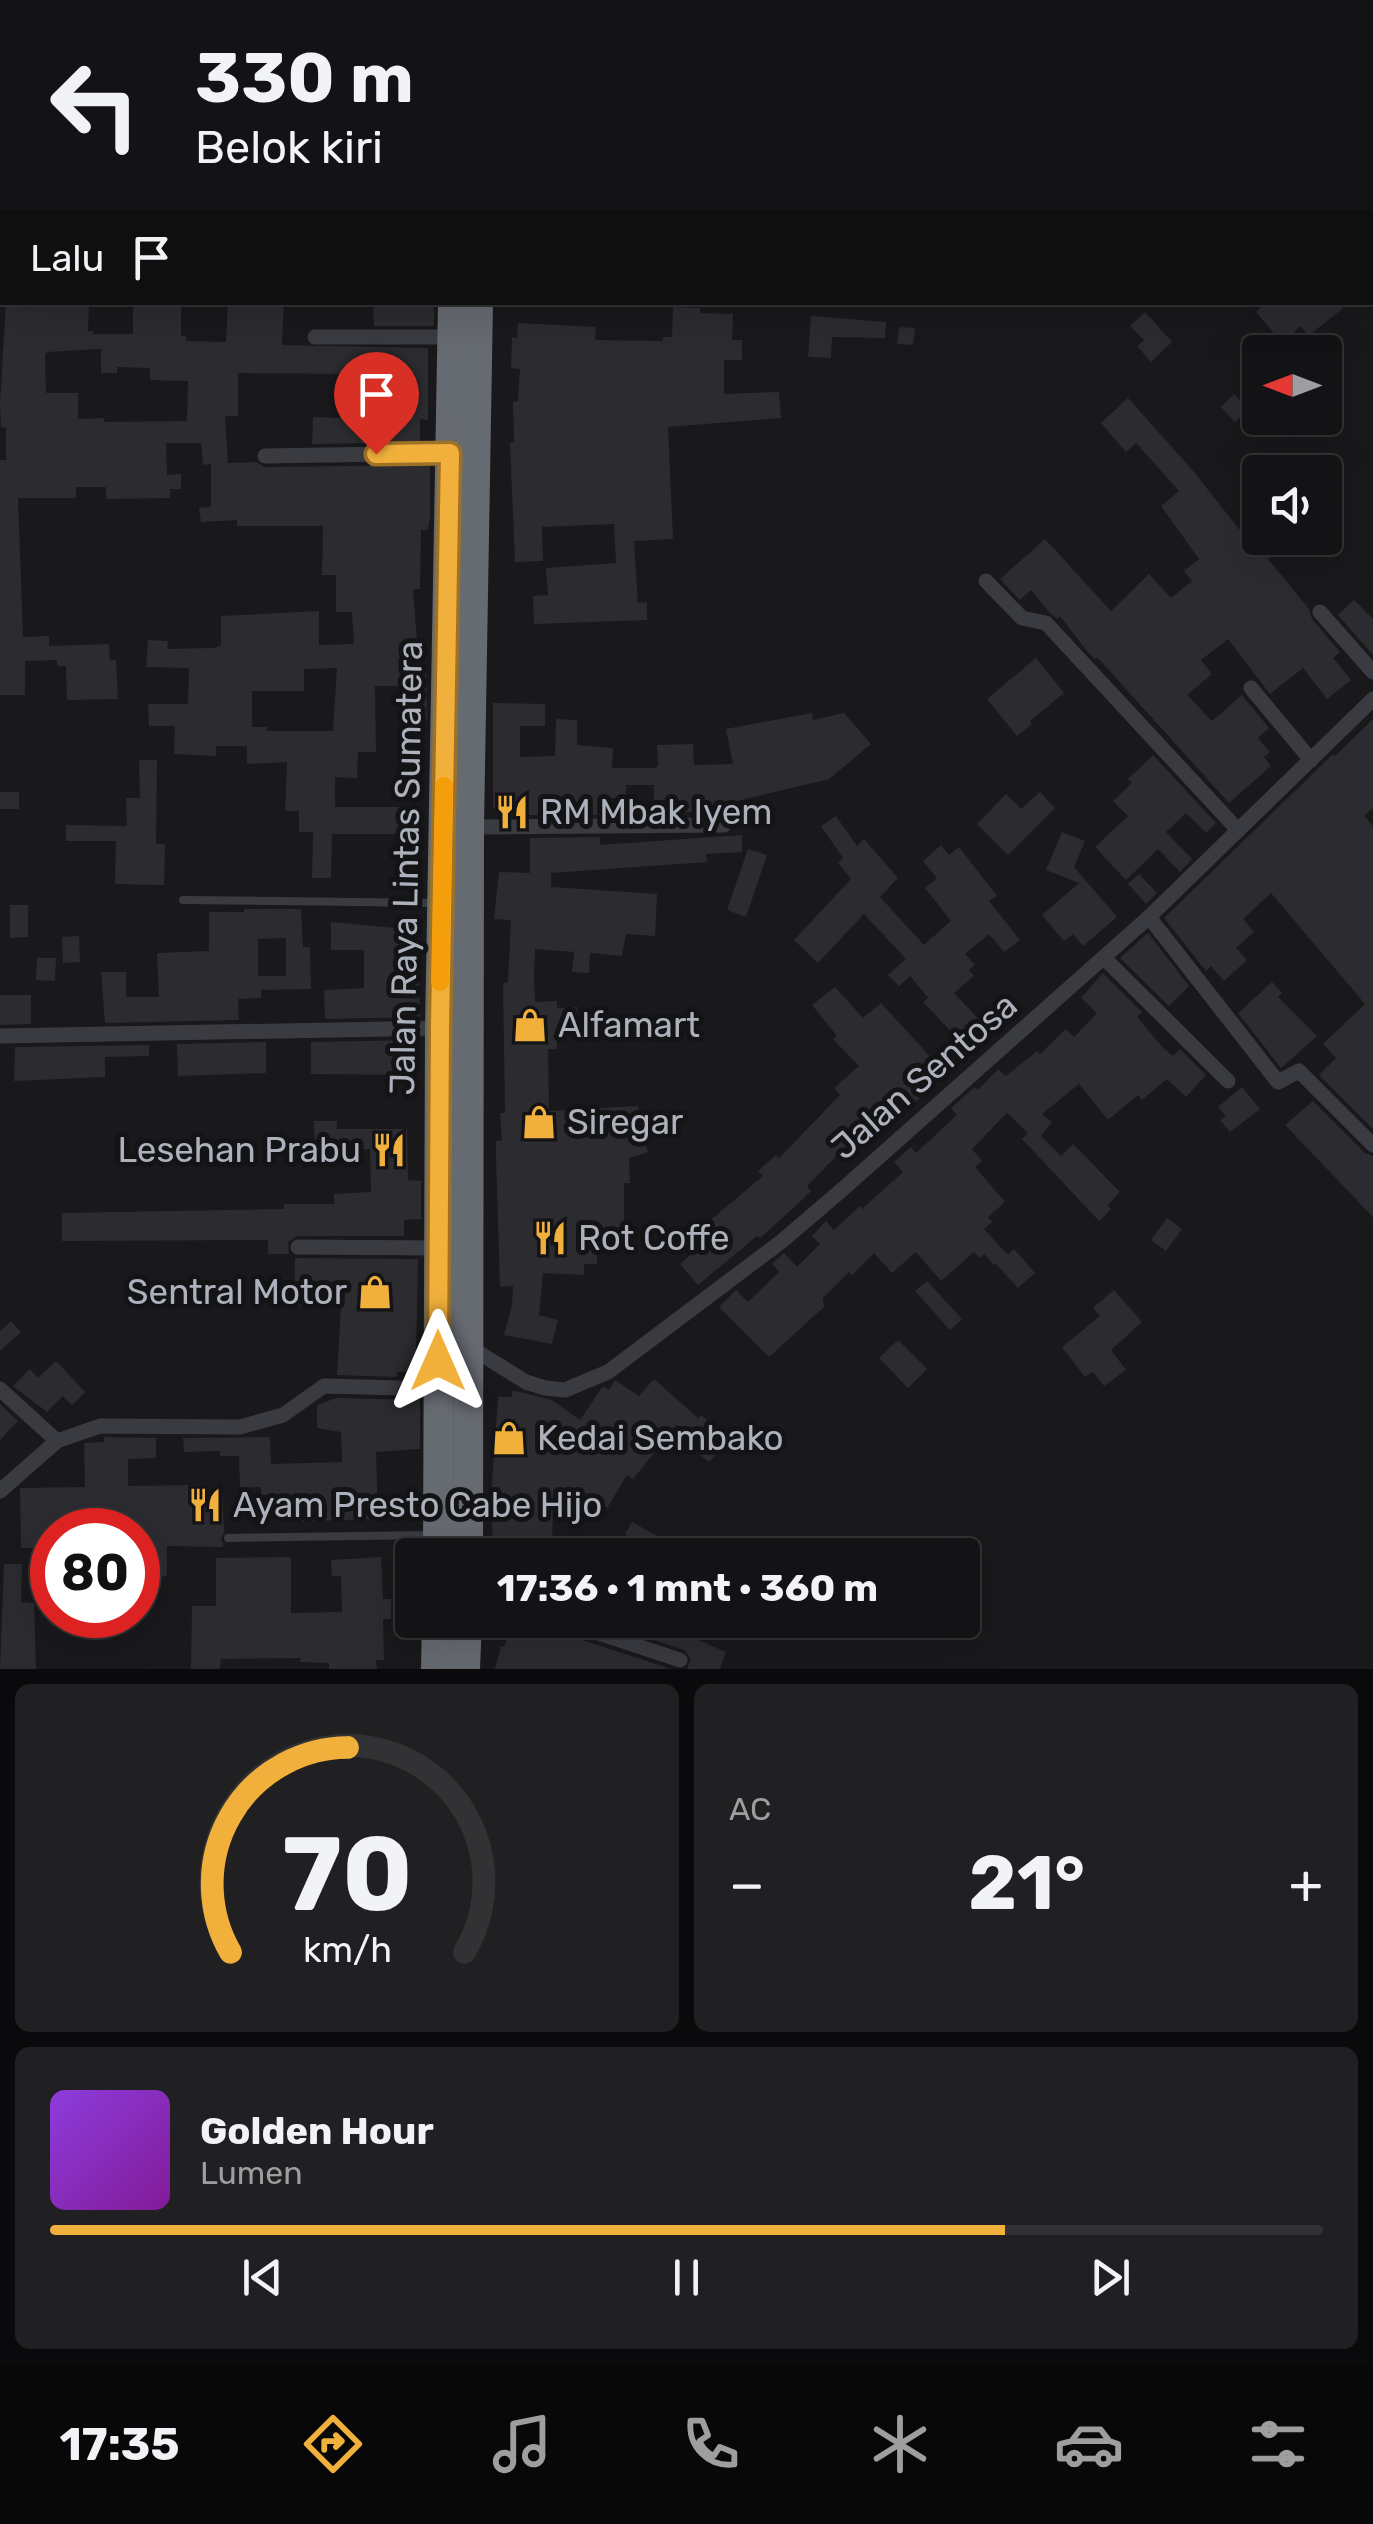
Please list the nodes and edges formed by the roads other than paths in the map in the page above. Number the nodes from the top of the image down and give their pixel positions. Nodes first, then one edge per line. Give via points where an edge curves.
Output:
1 (452, 305) edge
2 (478, 305) edge
3 (452, 337) junction
4 (315, 338) dead end
5 (450, 453) junction
6 (265, 456) dead end
7 (986, 581) dead end
8 (1320, 612) dead end
9 (1373, 672) edge
10 (1251, 688) dead end
11 (1373, 699) edge
12 (1311, 760) junction
13 (468, 826) junction
14 (724, 826) dead end
15 (1238, 830) junction
16 (184, 900) dead end
17 (441, 902) junction
18 (1150, 917) junction
19 (1104, 958) junction
20 (440, 1028) junction
21 (0, 1036) edge
22 (1228, 1081) dead end
23 (1373, 1144) edge
24 (298, 1247) dead end
25 (440, 1248) junction
26 (438, 1332) junction
27 (470, 1346) junction
28 (0, 1389) edge
29 (438, 1389) junction
30 (57, 1441) junction
31 (0, 1491) edge
32 (228, 1538) dead end
33 (438, 1538) edge
34 (468, 1538) edge
35 (395, 1544) edge
36 (436, 1638) edge
37 (467, 1638) edge
38 (613, 1638) edge
39 (680, 1660) dead end
40 (436, 1669) edge
41 (466, 1669) edge

1 - 3 highway, Jalan Raya Lintas Sumatera
2 - 13 highway, Jalan Raya Lintas Sumatera
3 - 4 street
3 - 5 highway, Jalan Raya Lintas Sumatera
5 - 6 street
5 - 17 highway, Jalan Raya Lintas Sumatera
7 - 15 street via 1022,618 1046,622
8 - 9 street
10 - 12 street
11 - 12 street, Jalan Sentosa
12 - 15 street, Jalan Sentosa
13 - 14 street
13 - 27 highway, Jalan Raya Lintas Sumatera
15 - 18 street, Jalan Sentosa
16 - 17 lane
17 - 20 highway, Jalan Raya Lintas Sumatera
18 - 19 street, Jalan Sentosa
18 - 23 street via 1278,1082 1299,1070
19 - 22 street
19 - 27 street, Jalan Sentosa via 782,1241 608,1372 565,1390 545,1388
20 - 21 street
20 - 25 highway, Jalan Raya Lintas Sumatera
24 - 25 street
25 - 26 highway, Jalan Raya Lintas Sumatera
26 - 27 street, Jalan Sentosa
26 - 29 highway, Jalan Raya Lintas Sumatera
27 - 34 highway, Jalan Raya Lintas Sumatera
28 - 30 street
29 - 30 street via 324,1386 283,1415 240,1427 100,1426
29 - 33 highway, Jalan Raya Lintas Sumatera
30 - 31 street
32 - 35 lane
36 - 40 highway
37 - 41 highway
38 - 39 street

